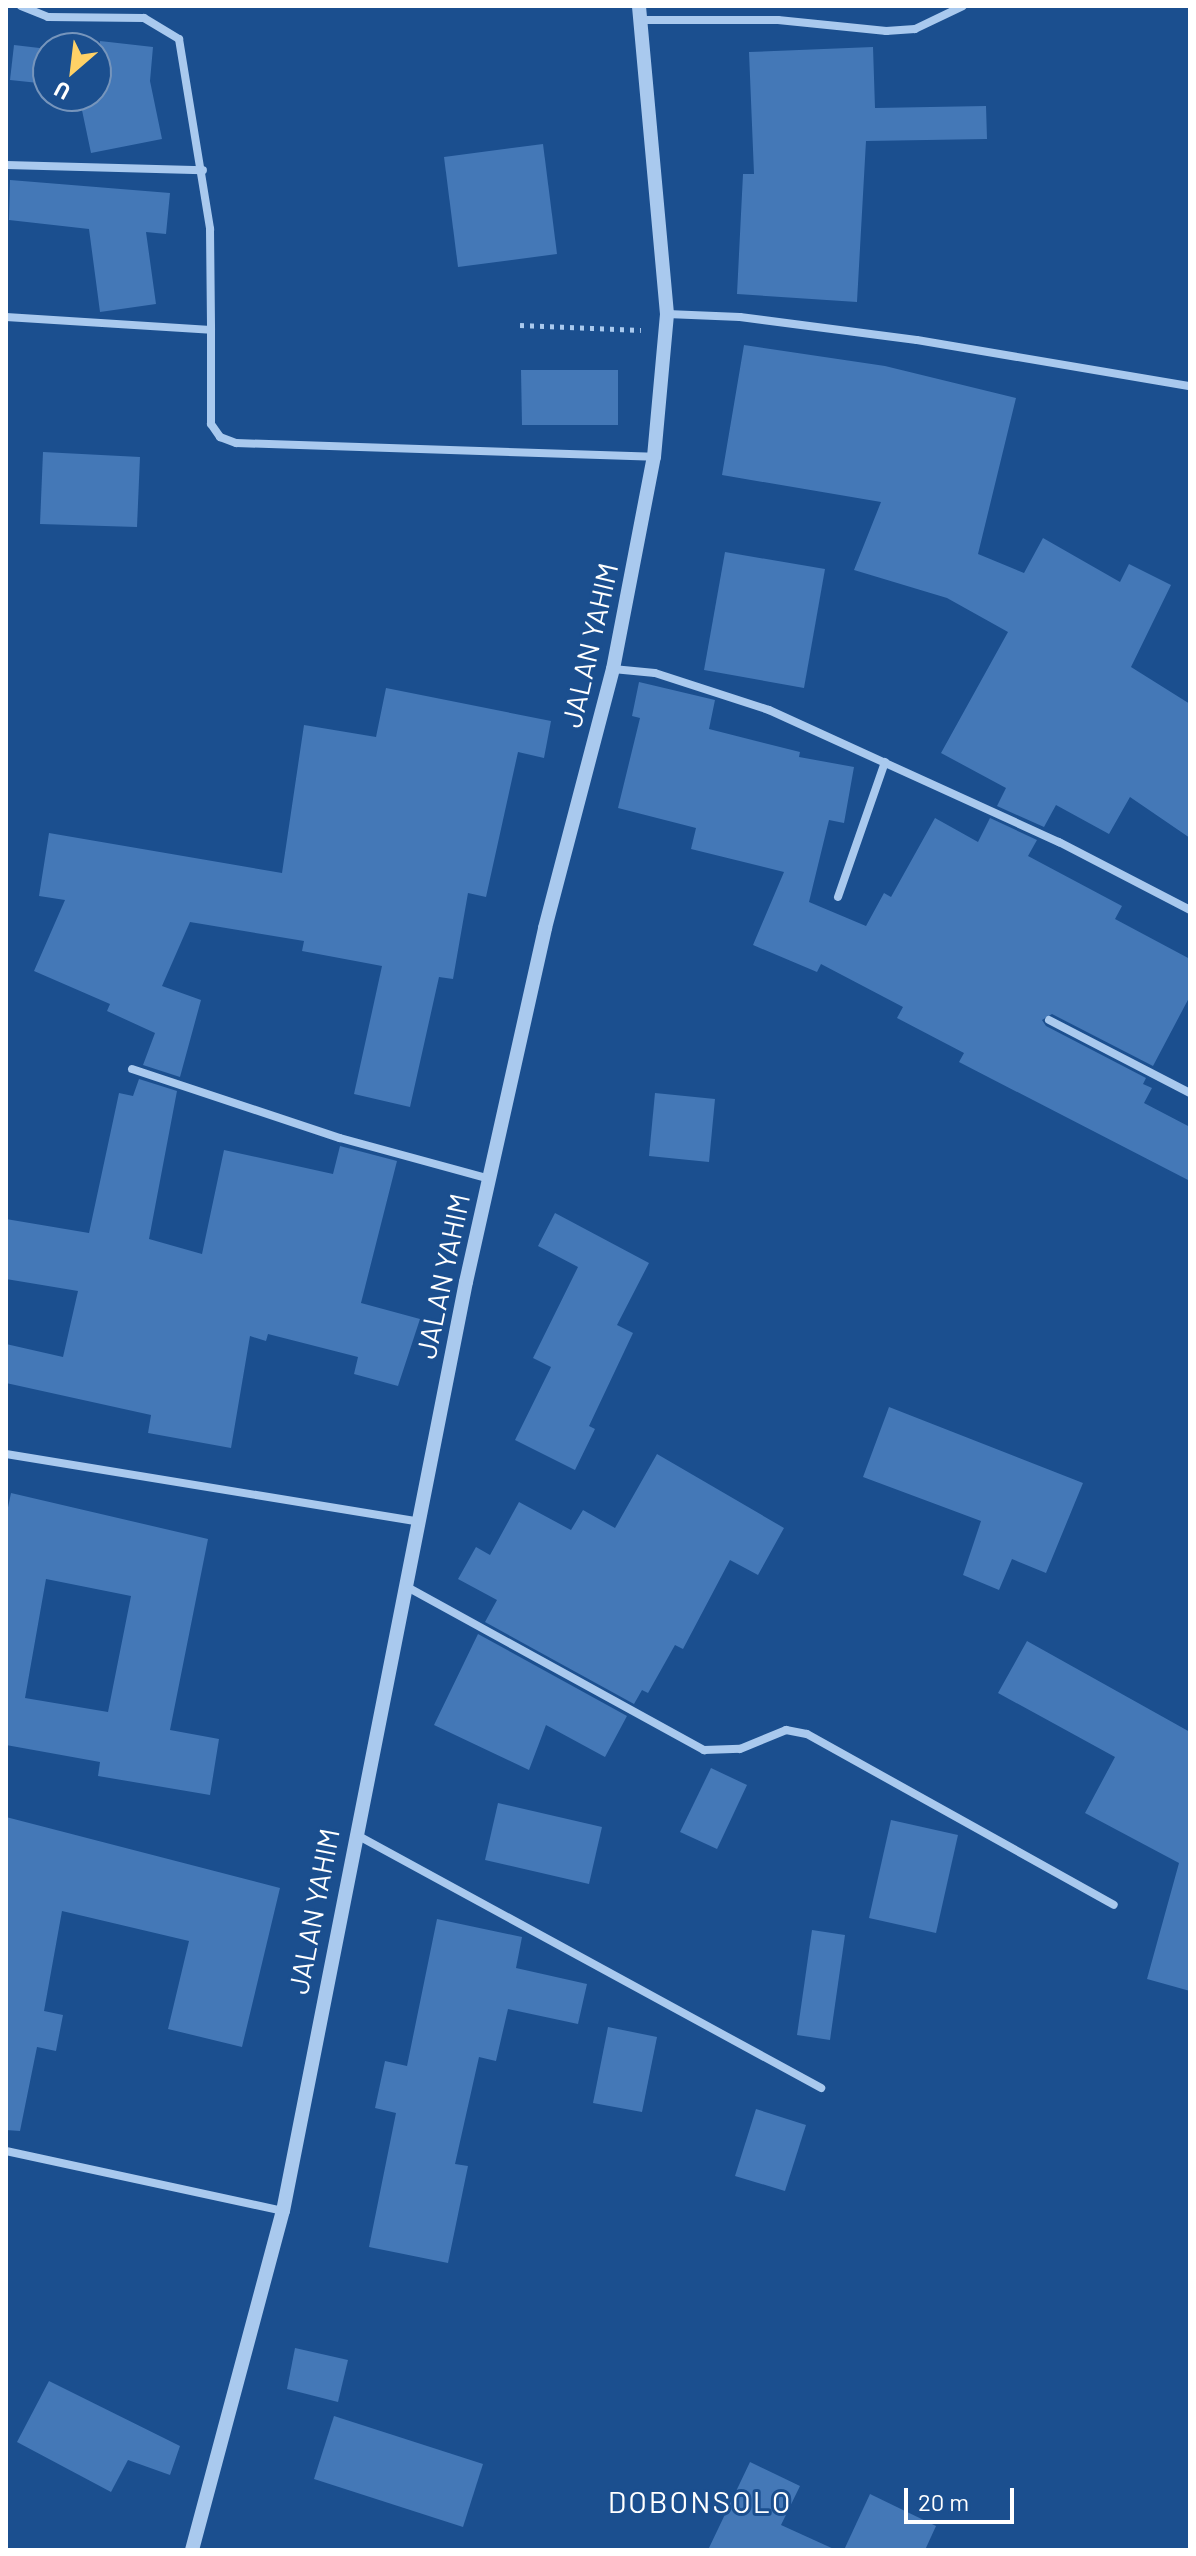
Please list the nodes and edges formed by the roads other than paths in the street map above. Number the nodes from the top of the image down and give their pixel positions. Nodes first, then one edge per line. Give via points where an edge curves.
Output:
1 (21, 6) edge
2 (963, 6) edge
3 (640, 13) edge
4 (6, 165) edge
5 (203, 170) junction
6 (667, 314) junction
7 (6, 317) edge
8 (211, 330) junction
9 (1190, 386) edge
10 (654, 457) junction
11 (613, 669) junction
12 (885, 762) junction
13 (838, 897) dead end
14 (1190, 910) edge
15 (1049, 1020) dead end
16 (132, 1069) dead end
17 (1190, 1093) edge
18 (490, 1179) junction
19 (6, 1454) edge
20 (419, 1522) junction
21 (409, 1588) junction
22 (355, 1833) junction
23 (1114, 1905) dead end
24 (821, 2088) dead end
25 (6, 2151) edge
26 (283, 2211) junction
27 (192, 2550) edge

1 - 5 street via 48,17 144,18 166,27 179,39
2 - 3 street via 915,29 886,31
3 - 6 street, JALAN YAHIM
4 - 5 street
5 - 8 street via 214,274
6 - 9 street via 740,317 902,338
6 - 10 street, JALAN YAHIM
7 - 8 street
8 - 10 street via 211,424 220,437 236,443
10 - 11 street, JALAN YAHIM
11 - 12 street via 655,673 717,692
11 - 18 street, JALAN YAHIM via 545,928
12 - 13 street
12 - 14 street
15 - 17 street
16 - 18 street via 340,1138
18 - 20 street, JALAN YAHIM
19 - 20 street
20 - 21 street, JALAN YAHIM
21 - 22 street, JALAN YAHIM
21 - 23 street via 704,1750 740,1749 786,1730 807,1734
22 - 24 street
22 - 26 street, JALAN YAHIM
25 - 26 street
26 - 27 street, JALAN YAHIM

